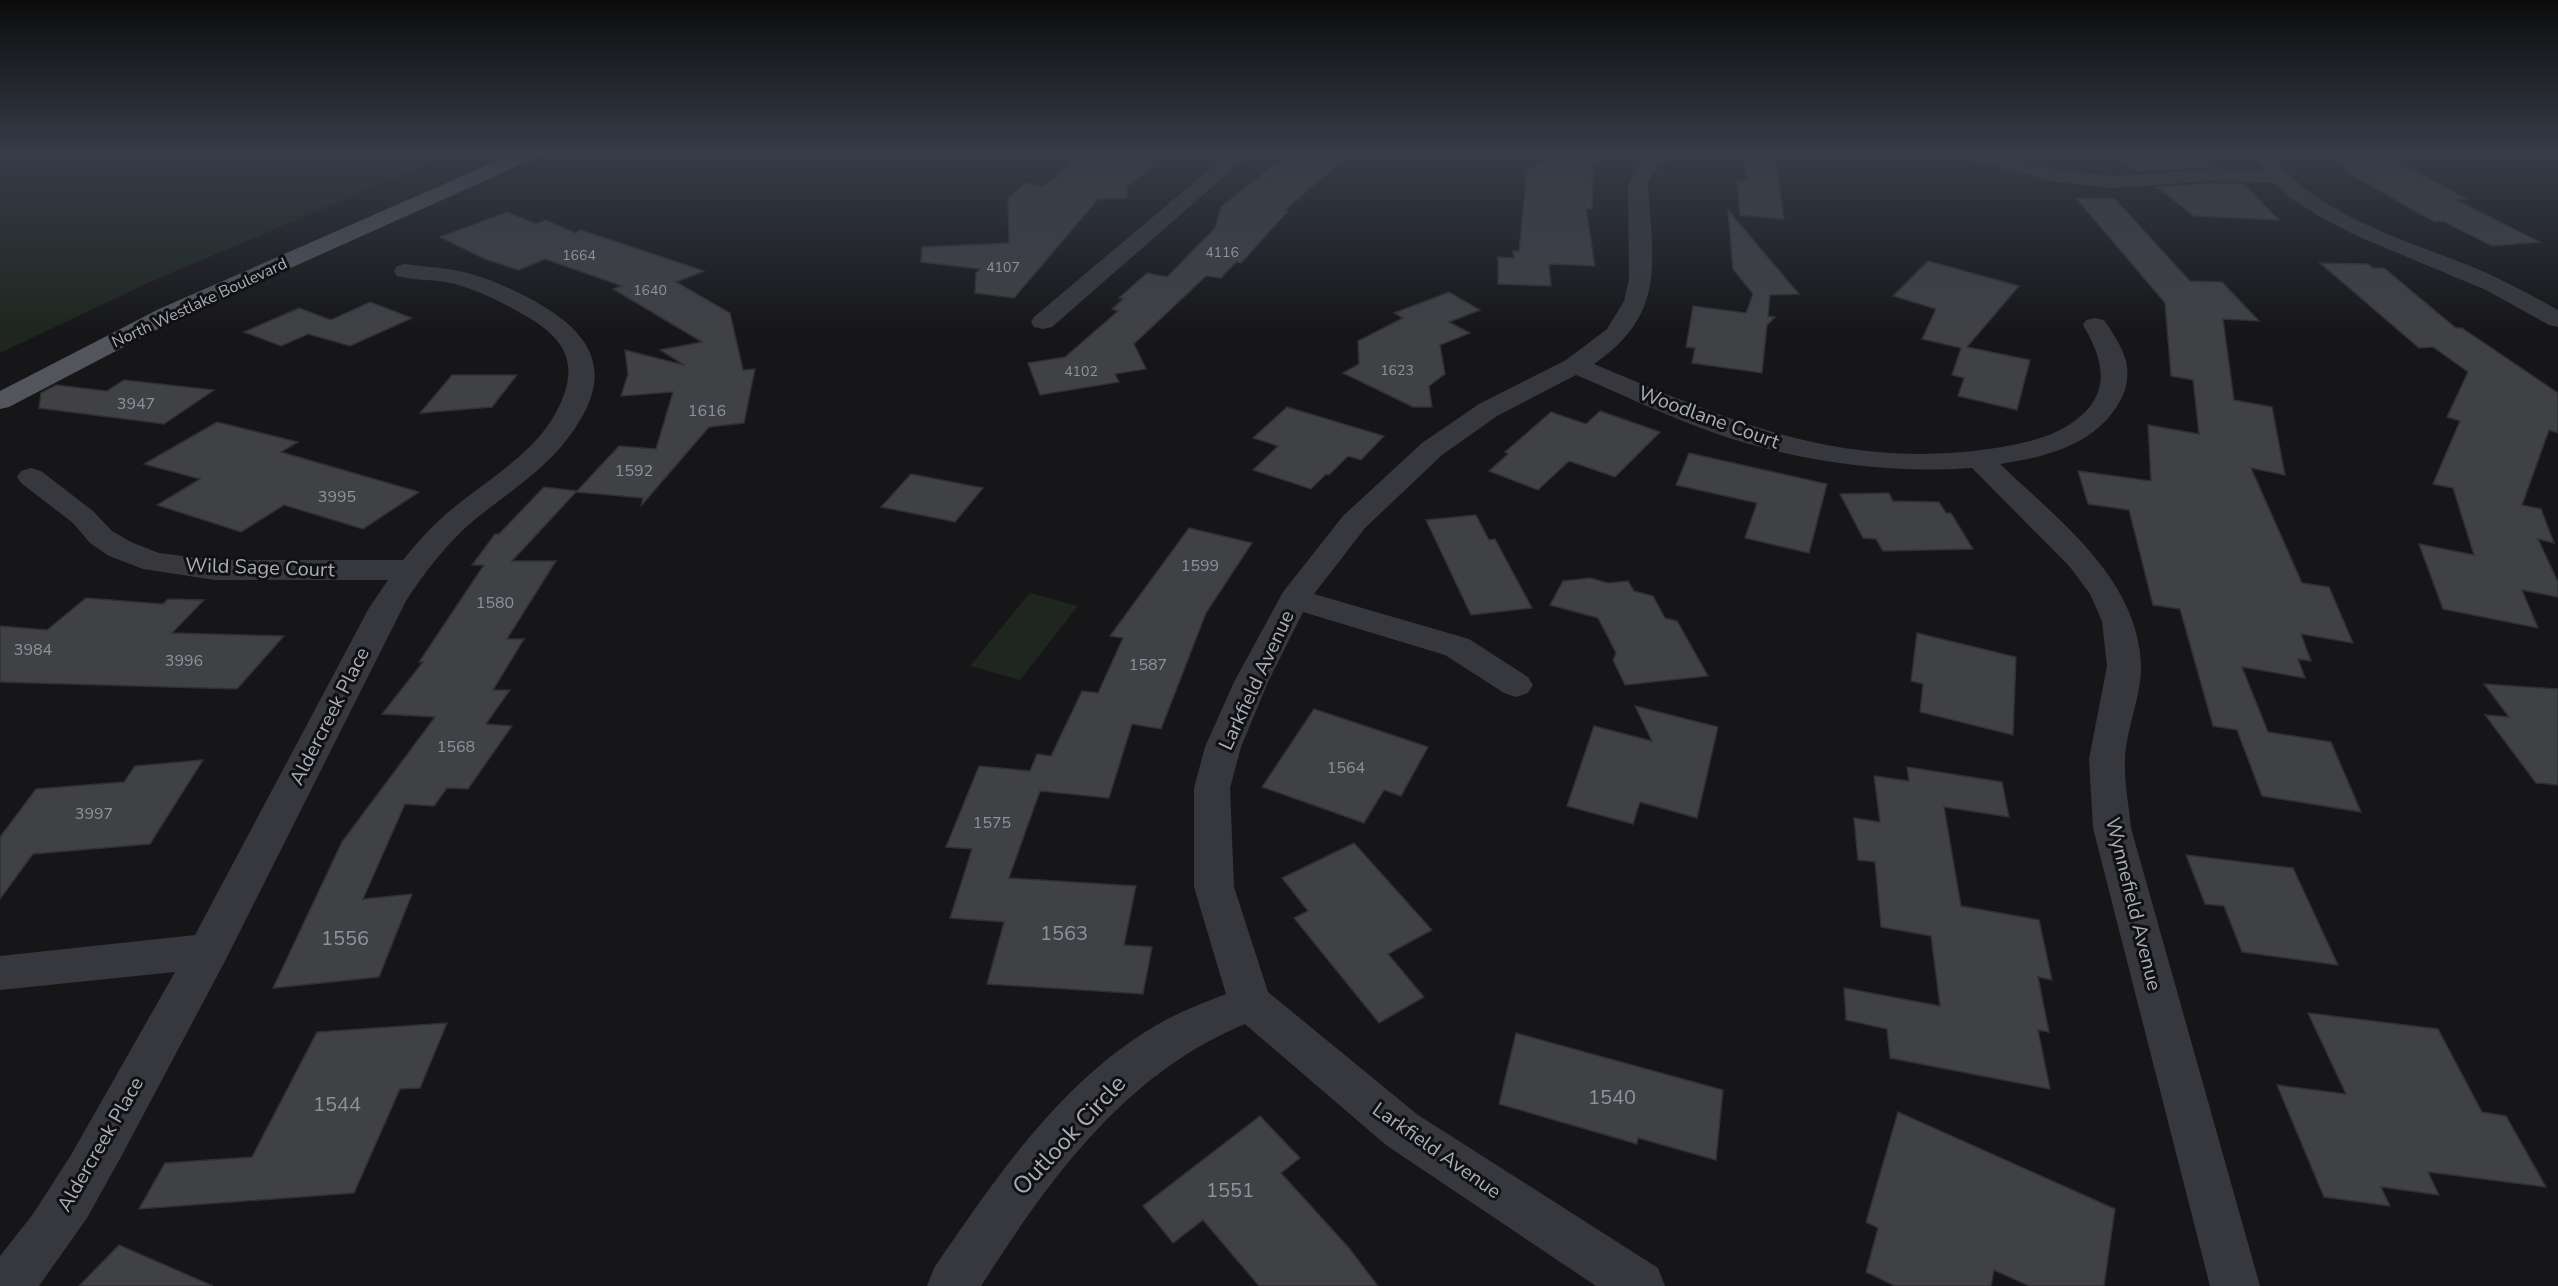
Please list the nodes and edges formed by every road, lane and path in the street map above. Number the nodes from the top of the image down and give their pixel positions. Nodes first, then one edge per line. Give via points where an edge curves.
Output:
1 (356, 212) edge
2 (398, 212) edge
3 (1172, 212) edge
4 (1639, 212) edge
5 (2327, 212) edge
6 (405, 271) dead end
7 (2558, 320) edge
8 (1043, 322) dead end
9 (2095, 325) dead end
10 (80, 336) dead end
11 (1575, 365) junction
12 (0, 401) edge
13 (1980, 459) junction
14 (31, 477) dead end
15 (410, 570) junction
16 (1294, 599) junction
17 (1516, 685) dead end
18 (208, 951) junction
19 (0, 973) edge
20 (1250, 1003) junction
21 (7, 1286) edge
22 (952, 1286) edge
23 (1640, 1286) edge
24 (2235, 1286) edge

1 - 10 main road, North Westlake Boulevard
2 - 12 main road, North Westlake Boulevard via 168,314
3 - 8 street
4 - 11 street, Larkfield Avenue via 1641,279 1636,301 1617,333
5 - 7 street via 2494,285
6 - 15 street, Aldercreek Place via 463,278 532,310 554,322 574,341 583,365 579,396 561,428 534,458 456,521
9 - 13 street, Woodlane Court via 2109,346 2115,366 2114,386 2106,405 2090,422 2061,439 2023,452
11 - 13 street, Woodlane Court via 1709,421 1786,446 1887,461
11 - 16 street, Larkfield Avenue via 1488,410 1432,449 1354,522
13 - 24 street, Wynnefield Avenue via 2081,560 2105,593 2118,621 2124,666 2107,759 2112,828
14 - 15 street, Wild Sage Court via 83,517 96,533 120,549 154,562 215,570
15 - 18 street, Aldercreek Place via 385,608
16 - 17 street via 1457,647
16 - 20 street, Larkfield Avenue via 1251,682 1223,747 1212,788 1214,887
18 - 19 street
18 - 21 street, Aldercreek Place via 83,1180
20 - 22 street, Outlook Circle via 1208,1019 1161,1046 1113,1081 1064,1132 1009,1200
20 - 23 street, Larkfield Avenue via 1402,1130

